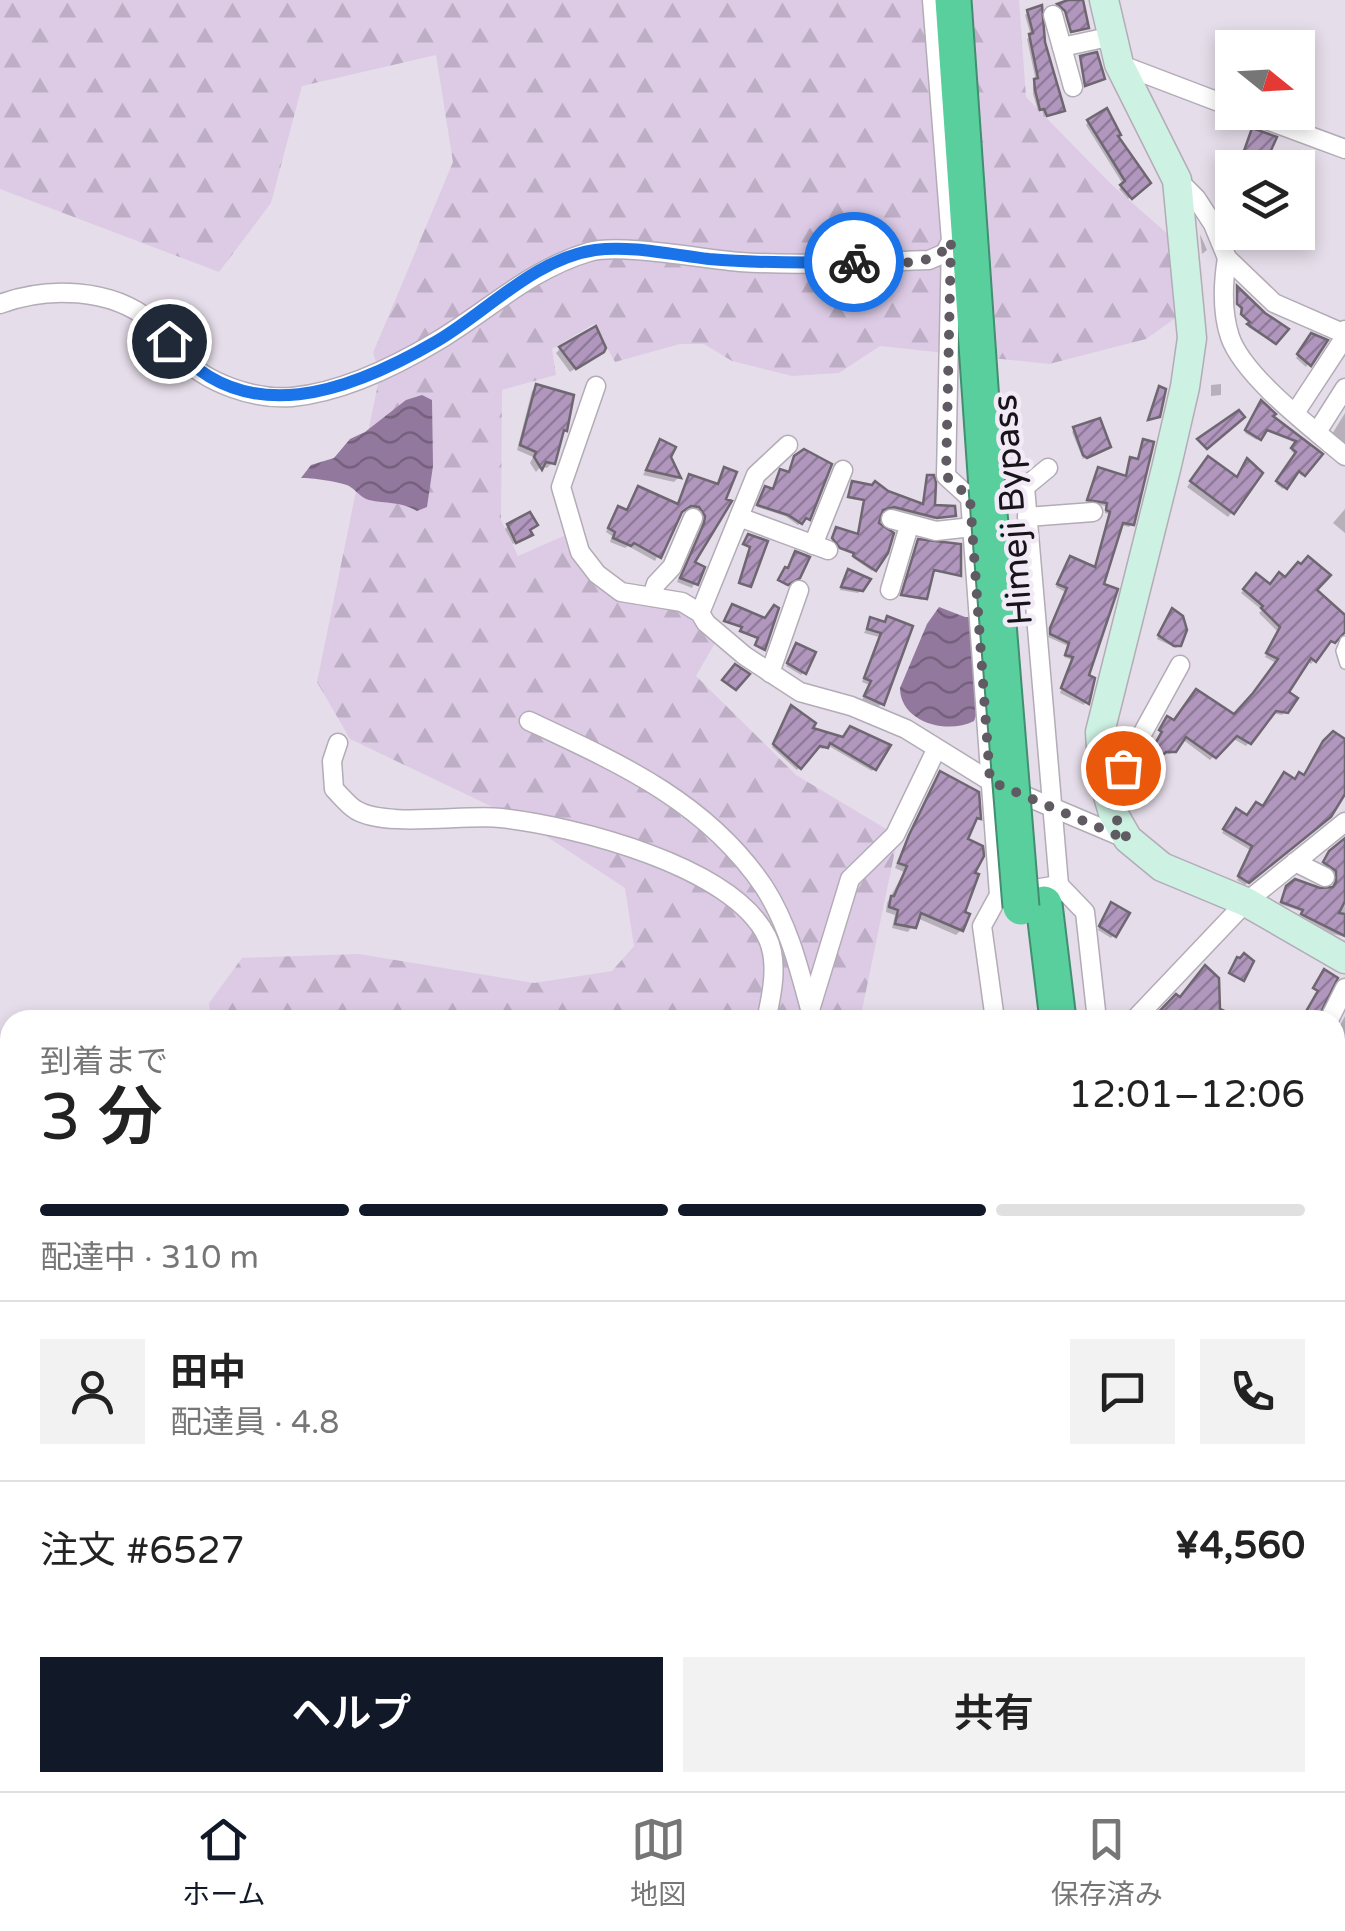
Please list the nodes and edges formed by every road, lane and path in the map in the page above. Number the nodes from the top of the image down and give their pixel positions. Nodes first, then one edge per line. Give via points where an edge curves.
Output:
1 (932, 0) edge
2 (953, 0) edge
3 (976, 0) edge
4 (1104, 0) edge
5 (1053, 16) dead end
6 (1113, 36) junction
7 (1062, 47) junction
8 (1119, 64) junction
9 (1073, 87) dead end
10 (1215, 101) edge
11 (1294, 130) edge
12 (1345, 149) edge
13 (1177, 180) junction
14 (951, 241) junction
15 (1227, 258) junction
16 (0, 304) edge
17 (1345, 333) edge
18 (596, 386) dead end
19 (1345, 388) edge
20 (1295, 413) junction
21 (1317, 432) junction
22 (788, 445) dead end
23 (1345, 456) edge
24 (1048, 468) dead end
25 (844, 470) dead end
26 (999, 486) junction
27 (1092, 512) dead end
28 (740, 516) junction
29 (1028, 517) junction
30 (693, 518) dead end
31 (972, 527) junction
32 (874, 572) dead end
33 (652, 596) junction
34 (791, 596) dead end
35 (700, 613) junction
36 (1345, 641) edge
37 (1345, 664) edge
38 (1180, 665) dead end
39 (770, 673) junction
40 (529, 721) dead end
41 (338, 743) dead end
42 (936, 750) junction
43 (990, 781) junction
44 (1108, 796) junction
45 (1054, 809) junction
46 (1345, 822) edge
47 (1128, 840) junction
48 (1295, 862) junction
49 (1325, 878) dead end
50 (1031, 898) junction
51 (1246, 902) junction
52 (1345, 959) edge
53 (768, 1010) edge
54 (807, 1010) edge
55 (809, 1010) edge
56 (994, 1010) edge
57 (1034, 1010) edge
58 (1056, 1010) edge
59 (1096, 1010) edge
60 (1143, 1010) edge

1 - 14 street
2 - 26 highway, Himeji Bypass
3 - 26 highway, Himeji Bypass
4 - 6 street
5 - 7 street
6 - 7 street
6 - 8 street
7 - 9 street
8 - 10 street
8 - 13 street
11 - 12 street
13 - 15 street via 1213,224
13 - 44 street via 1192,338 1100,732
14 - 16 street via 929,260 876,262 756,262 593,250 555,264 438,340 345,386 288,397 208,378 154,323 115,302 56,291
14 - 31 street via 946,476 970,498
15 - 17 street via 1274,303
15 - 20 street via 1231,340 1247,366
17 - 20 street
18 - 33 street via 560,487 580,552 597,574 621,592
19 - 21 street
20 - 21 street
21 - 23 street
22 - 28 street via 756,475
24 - 29 street via 1025,487
25 - 28 street via 820,548
26 - 50 highway, Himeji Bypass, bridge
27 - 29 street
28 - 35 street
29 - 45 street
30 - 33 street
31 - 32 street via 936,531 900,522 892,584
31 - 43 street
33 - 35 street
34 - 39 street
35 - 39 street
36 - 37 lane
38 - 44 street
39 - 42 street via 800,692 906,729
40 - 54 street via 628,768 696,812 732,846 765,889 794,952
41 - 53 street via 334,789 358,811 396,819 504,818 590,836 718,885 767,936
42 - 43 street
42 - 55 street via 895,836 850,879
43 - 45 street
43 - 50 street
44 - 47 street
45 - 47 street
45 - 50 street
46 - 48 street
47 - 51 street via 1162,867
48 - 49 street
48 - 51 street
50 - 56 street via 982,926
50 - 57 highway, Himeji Bypass
50 - 58 highway, Himeji Bypass
50 - 59 street via 1085,912
51 - 52 street
51 - 60 street

